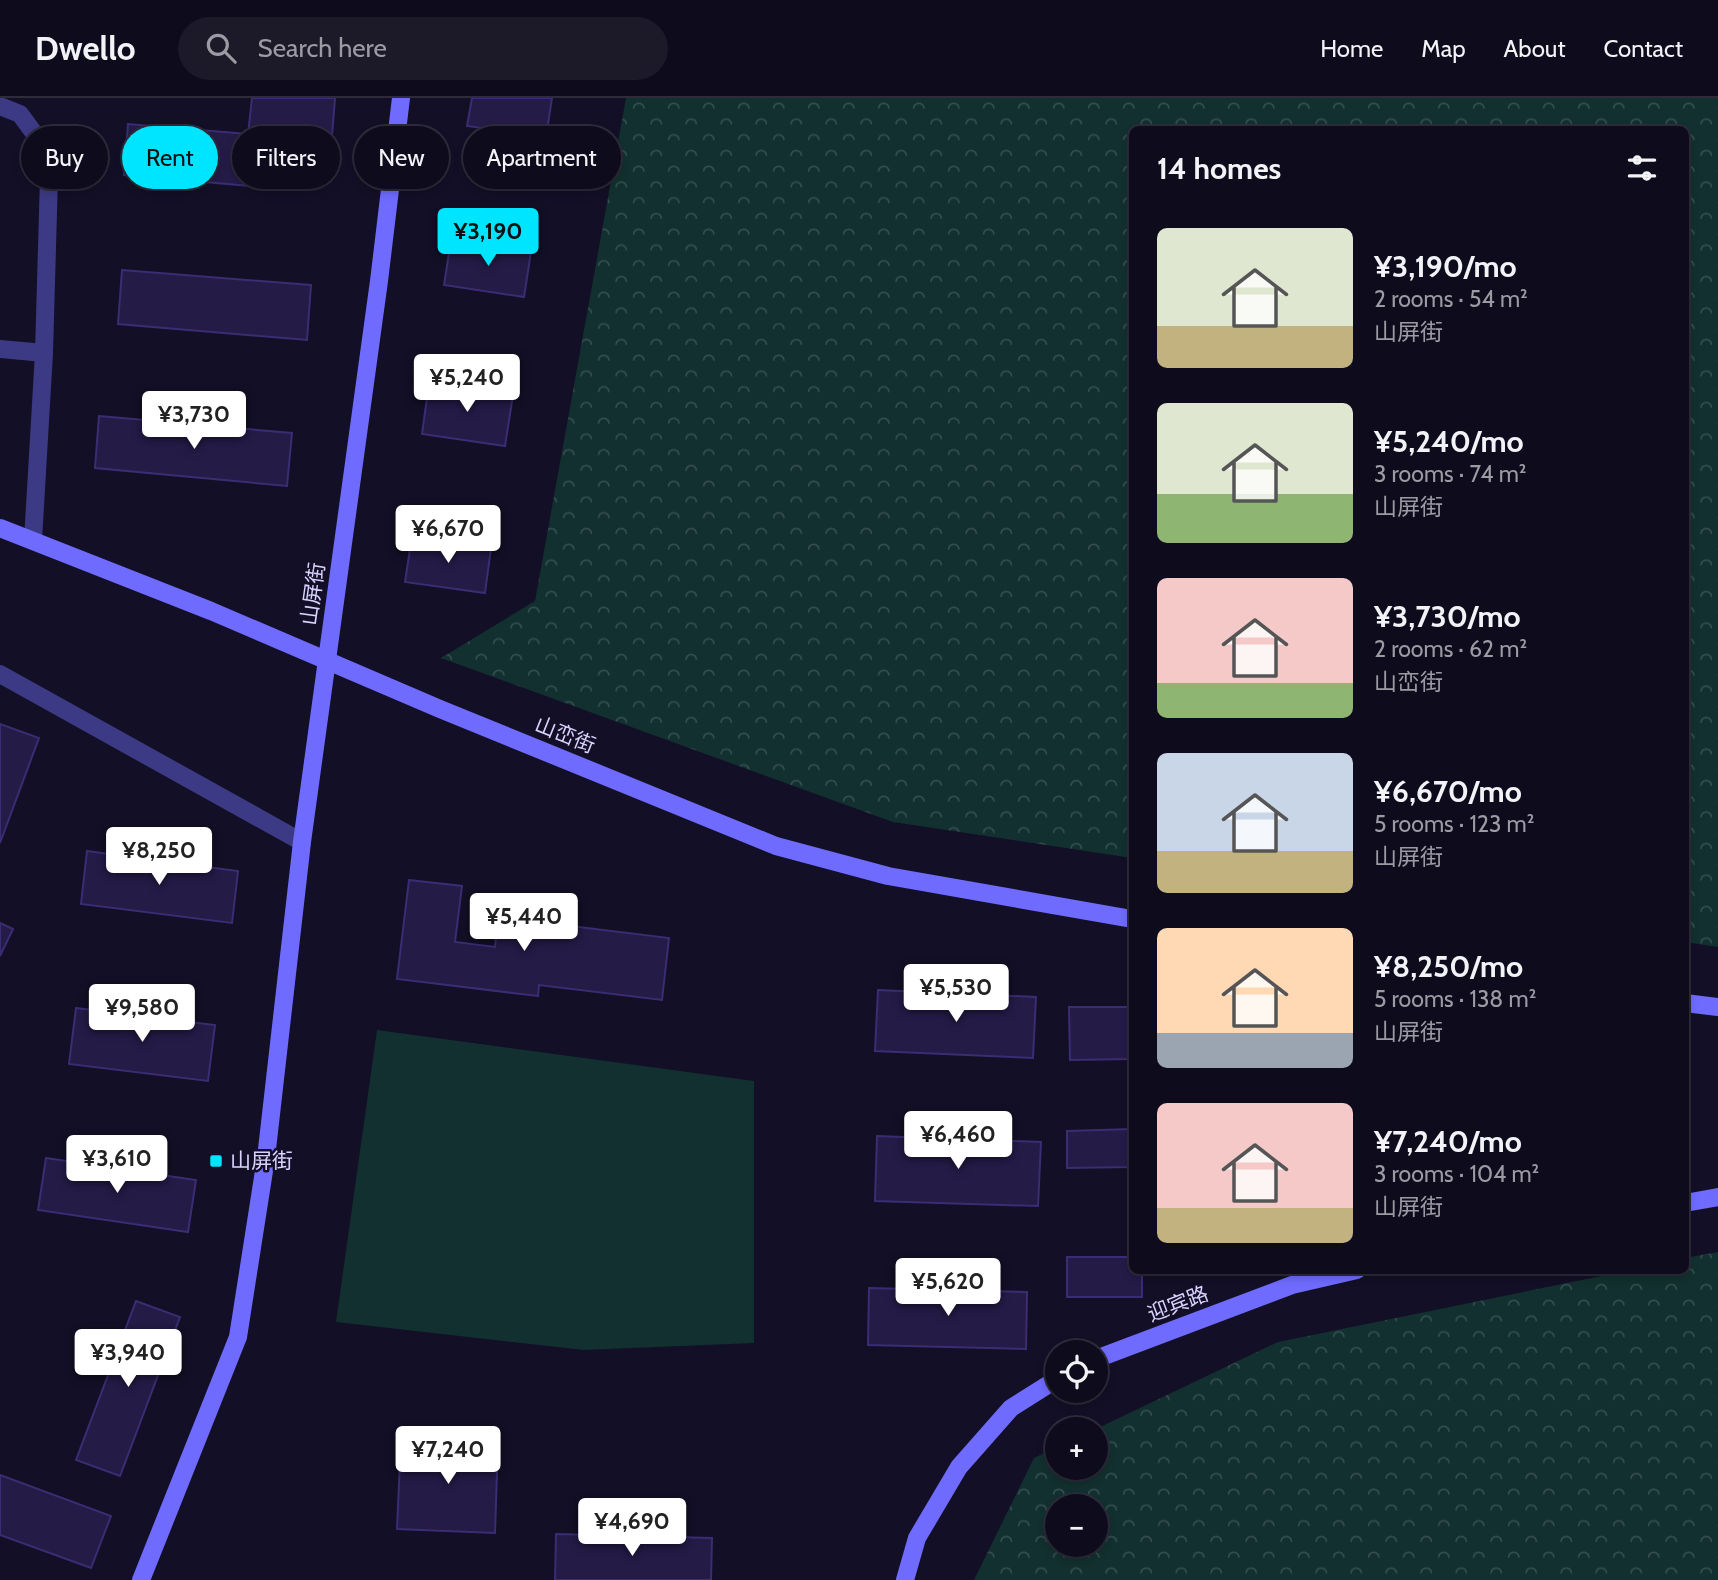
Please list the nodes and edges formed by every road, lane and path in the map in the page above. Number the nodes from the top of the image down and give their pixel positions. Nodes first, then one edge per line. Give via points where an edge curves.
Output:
1 (401, 98) edge
2 (0, 106) edge
3 (0, 349) edge
4 (44, 353) junction
5 (0, 528) edge
6 (33, 540) junction
7 (0, 674) edge
8 (302, 842) junction
9 (1129, 918) edge
10 (1689, 1003) edge
11 (1718, 1007) edge
12 (1718, 1197) edge
13 (1689, 1202) edge
14 (1340, 1274) edge
15 (1108, 1354) edge
16 (1045, 1387) edge
17 (141, 1580) edge
18 (905, 1580) edge

1 - 8 street, 山屏街
2 - 4 street via 20,114 42,144 49,177
3 - 4 street
4 - 6 street
5 - 6 street, 山峦街
6 - 9 street, 山峦街 via 776,846 888,876
7 - 8 street
8 - 17 street, 山屏街 via 266,1158 238,1337
10 - 11 street
12 - 13 street
14 - 15 street, 迎宾路 via 1292,1285
16 - 18 street via 1011,1408 959,1467 917,1538

